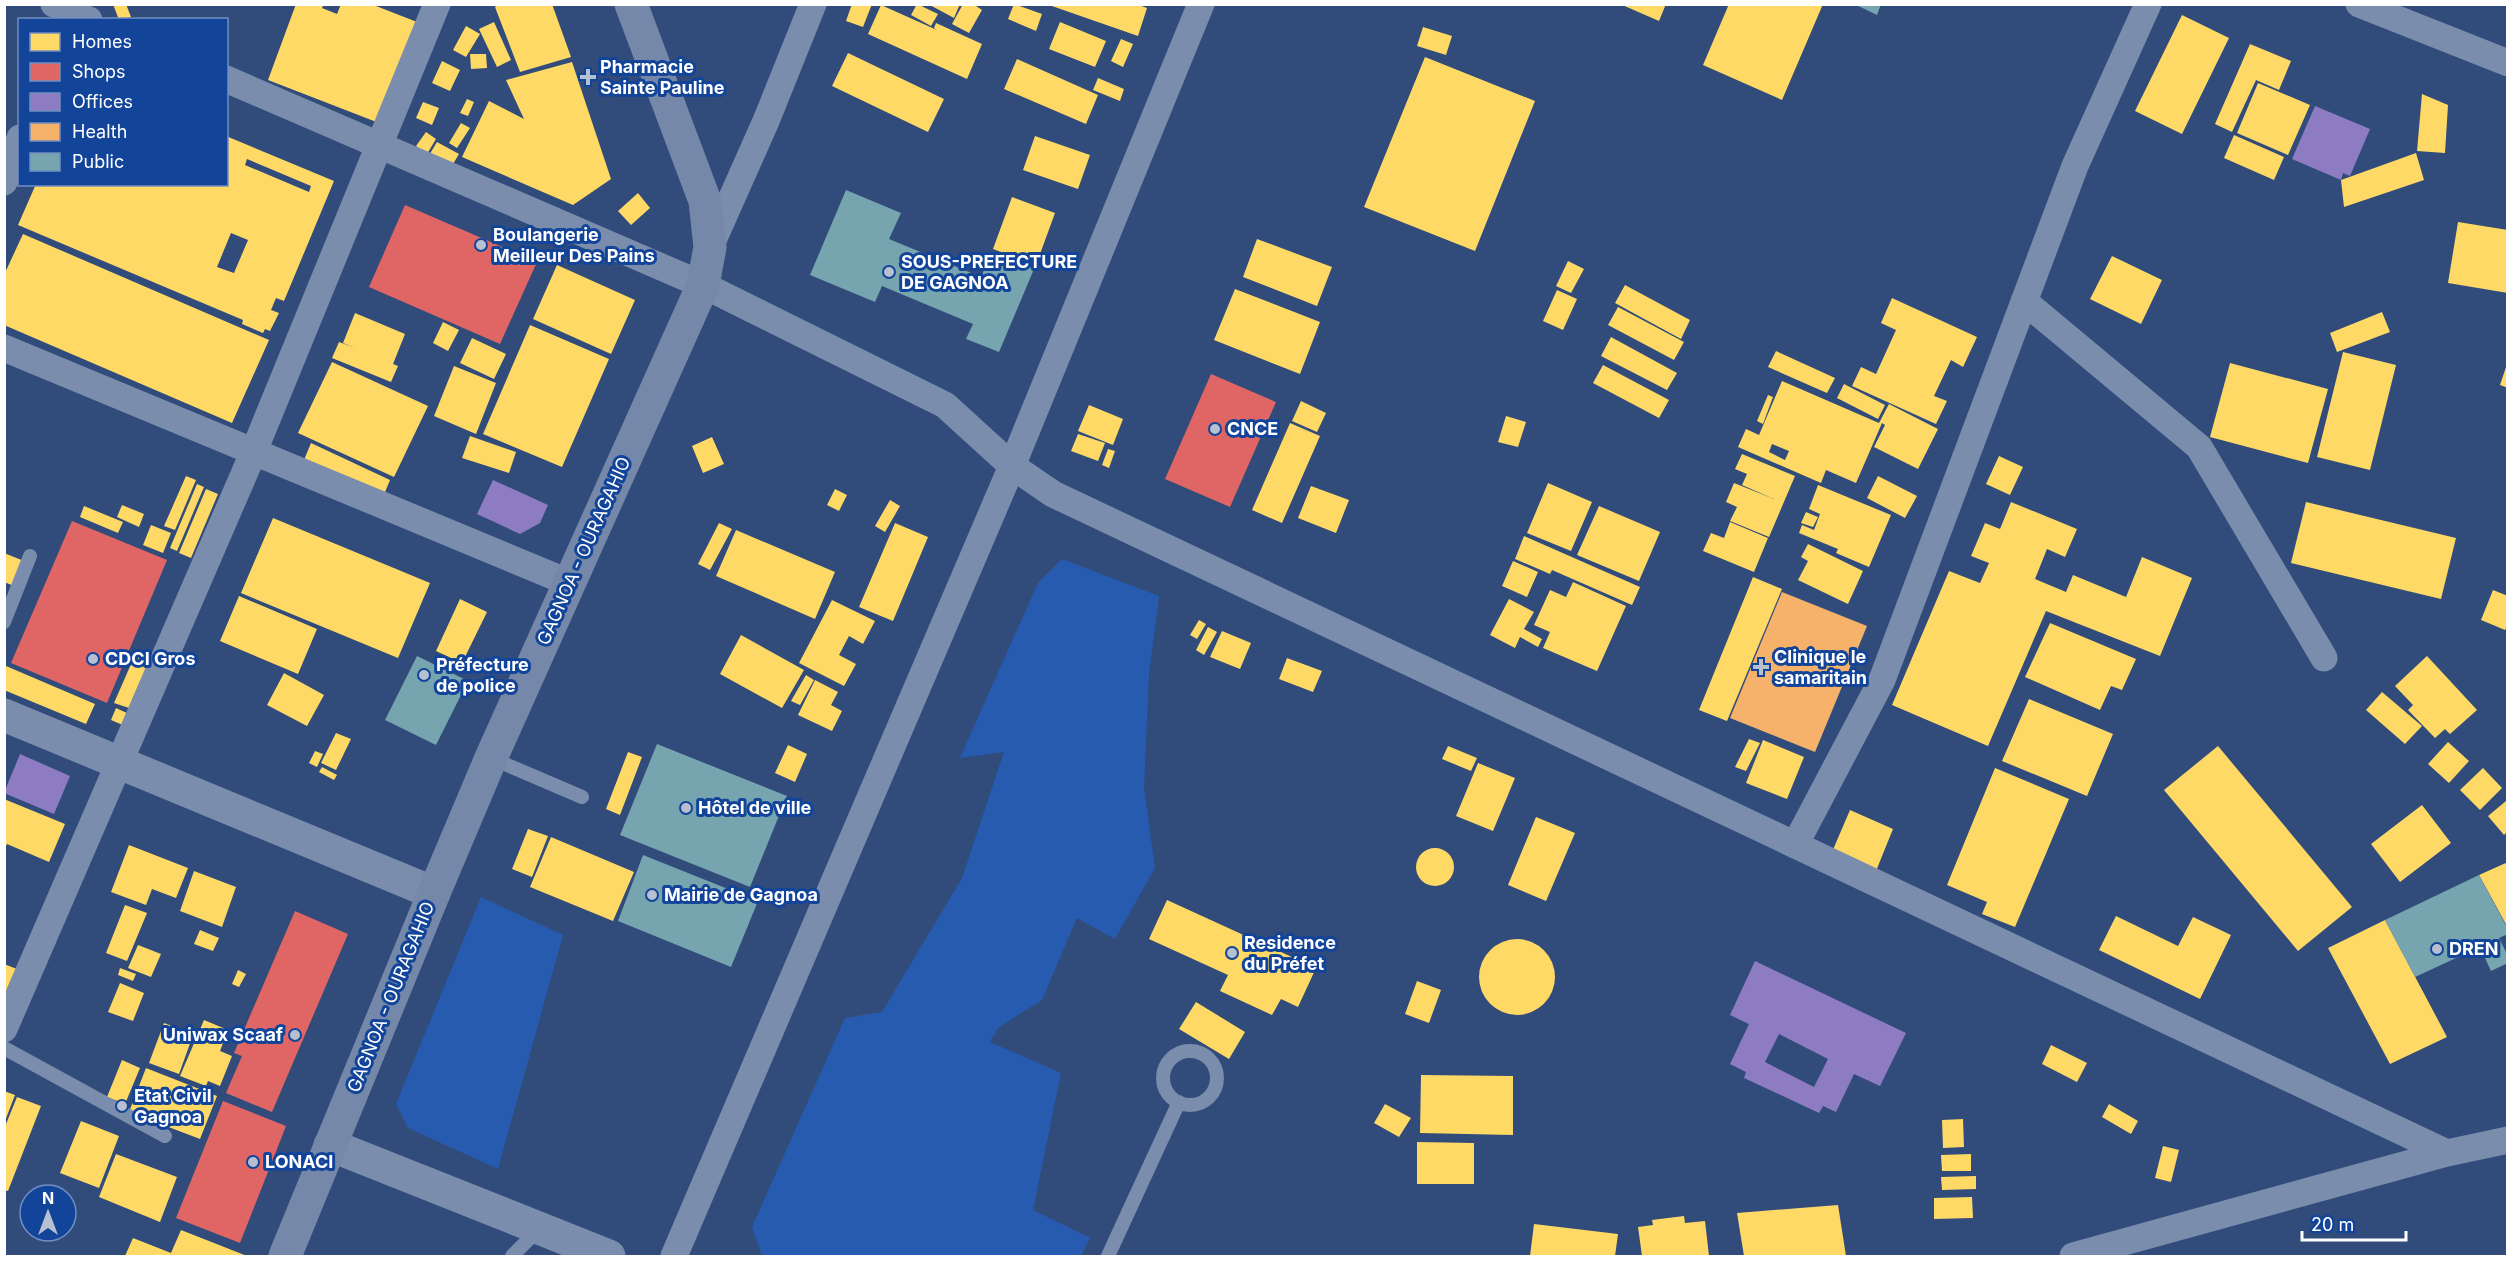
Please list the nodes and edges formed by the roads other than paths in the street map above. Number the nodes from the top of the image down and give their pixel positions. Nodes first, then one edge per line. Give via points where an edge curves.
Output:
1 (438, 4) edge
2 (631, 4) edge
3 (813, 4) edge
4 (1201, 4) edge
5 (2148, 4) edge
6 (2359, 4) edge
7 (2508, 63) edge
8 (228, 80) edge
9 (18, 144) edge
10 (379, 146) junction
11 (4, 182) edge
12 (710, 247) junction
13 (703, 285) junction
14 (2024, 301) junction
15 (4, 348) edge
16 (254, 451) junction
17 (1012, 466) junction
18 (30, 556) dead end
19 (570, 583) junction
20 (4, 622) edge
21 (2324, 658) dead end
22 (4, 715) edge
23 (491, 758) junction
24 (120, 761) junction
25 (582, 797) dead end
26 (1795, 845) junction
27 (434, 893) junction
28 (4, 1029) edge
29 (4, 1048) edge
30 (1179, 1102) junction
31 (165, 1136) dead end
32 (2508, 1140) edge
33 (330, 1145) junction
34 (2447, 1153) junction
35 (538, 1228) junction
36 (294, 1250) edge
37 (512, 1257) edge
38 (609, 1257) edge
39 (674, 1257) edge
40 (1108, 1257) edge
41 (2073, 1257) edge

1 - 10 street
2 - 12 main road, GAGNOA - OURAGAHIO via 705,201
3 - 12 street
4 - 17 street
5 - 14 street via 2075,166
6 - 7 street
8 - 10 street
9 - 11 street
10 - 13 street
10 - 16 street
12 - 13 main road, GAGNOA - OURAGAHIO
13 - 17 street via 945,405
13 - 19 main road, GAGNOA - OURAGAHIO
14 - 21 street via 2199,447
14 - 26 street via 1882,680
15 - 16 street
16 - 19 street
16 - 24 street
17 - 26 street via 1053,494
17 - 39 street
18 - 20 lane
19 - 23 main road, GAGNOA - OURAGAHIO
22 - 24 street
23 - 25 lane
23 - 27 main road, GAGNOA - OURAGAHIO
24 - 27 street
24 - 28 street
26 - 34 street
27 - 33 main road, GAGNOA - OURAGAHIO
29 - 31 lane
30 - 30 lane via 1199,1104 1215,1089 1215,1068 1202,1053 1181,1052 1165,1066 1164,1087
30 - 40 lane
32 - 34 street
33 - 35 street
33 - 36 main road, GAGNOA - OURAGAHIO
34 - 41 street
35 - 37 lane
35 - 38 street

